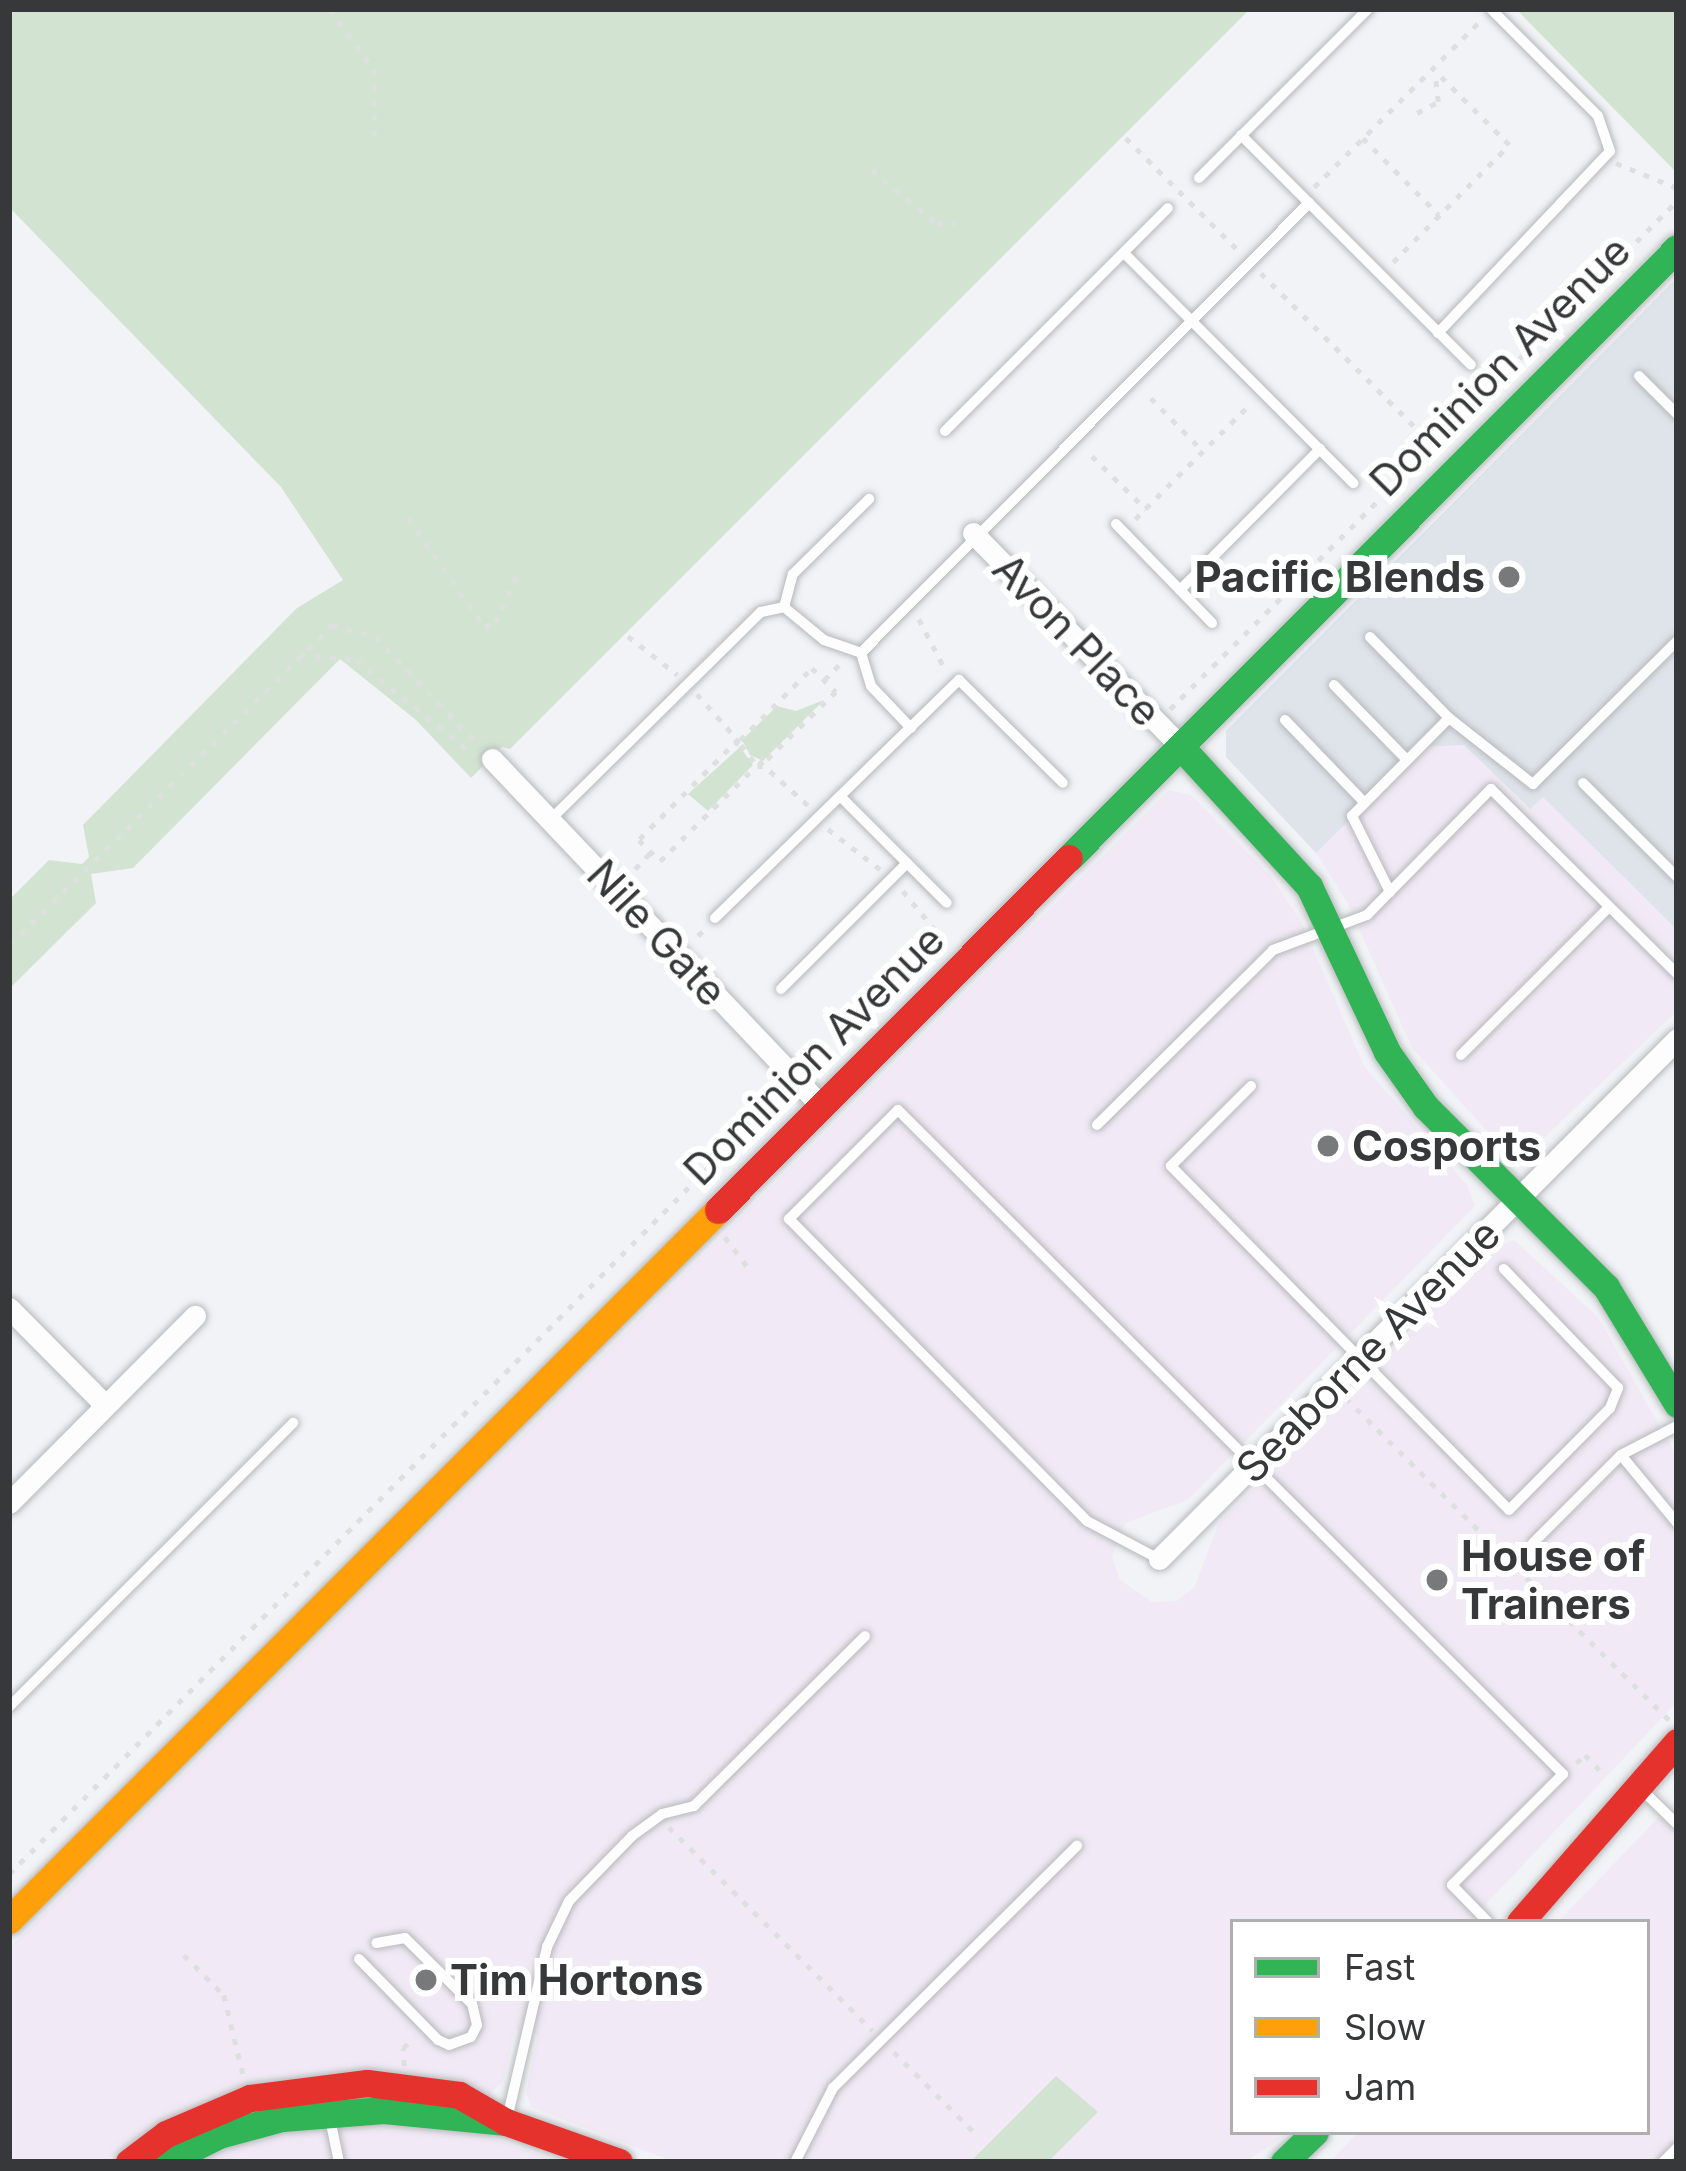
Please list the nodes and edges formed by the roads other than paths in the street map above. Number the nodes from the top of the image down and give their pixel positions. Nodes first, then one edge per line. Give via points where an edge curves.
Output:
1 (1368, 9) edge
2 (1492, 9) edge
3 (1241, 135) junction
4 (1199, 178) road end
5 (1309, 203) junction
6 (1168, 208) road end
7 (1677, 248) edge
8 (1124, 253) junction
9 (1192, 321) junction
10 (1438, 333) junction
11 (1471, 365) dead end
12 (1639, 376) dead end
13 (1677, 414) edge
14 (946, 430) dead end
15 (1320, 449) junction
16 (1353, 483) dead end
17 (869, 499) dead end
18 (1119, 528) road end
19 (973, 533) junction
20 (1180, 590) junction
21 (784, 607) junction
22 (1212, 623) dead end
23 (1370, 638) dead end
24 (1677, 641) edge
25 (861, 653) junction
26 (1334, 685) dead end
27 (1449, 718) junction
28 (1285, 720) dead end
29 (911, 728) junction
30 (1181, 747) junction
31 (492, 759) road end
32 (1407, 760) junction
33 (1064, 783) dead end
34 (1583, 783) dead end
35 (842, 798) junction
36 (1365, 803) junction
37 (550, 820) junction
38 (907, 862) junction
39 (1677, 877) edge
40 (1390, 892) junction
41 (947, 903) dead end
42 (1609, 907) junction
43 (715, 918) dead end
44 (1331, 924) junction
45 (1677, 974) edge
46 (781, 989) dead end
47 (1677, 1039) edge
48 (1461, 1055) dead end
49 (1251, 1086) dead end
50 (822, 1107) junction
51 (1097, 1125) dead end
52 (1519, 1199) junction
53 (1504, 1269) dead end
54 (9, 1307) edge
55 (195, 1316) dead end
56 (1361, 1357) junction
57 (1677, 1404) edge
58 (105, 1405) junction
59 (293, 1423) dead end
60 (1677, 1426) edge
61 (1621, 1455) junction
62 (1253, 1465) junction
63 (9, 1503) edge
64 (1677, 1523) edge
65 (1533, 1543) dead end
66 (1159, 1559) joint
67 (865, 1636) dead end
68 (9, 1707) edge
69 (1677, 1742) edge
70 (1641, 1789) junction
71 (1677, 1824) edge
72 (1077, 1846) dead end
73 (1485, 1919) edge
74 (1523, 1919) edge
75 (9, 1920) edge
76 (376, 1943) dead end
77 (359, 1959) dead end
78 (330, 2085) junction
79 (444, 2092) junction
80 (332, 2114) junction
81 (506, 2122) junction
82 (219, 2135) junction
83 (1312, 2135) edge
84 (1677, 2147) edge
85 (129, 2162) edge
86 (165, 2162) edge
87 (339, 2162) edge
88 (620, 2162) edge
89 (795, 2162) edge
90 (1284, 2162) edge
91 (1663, 2162) edge

1 - 3 lane
2 - 10 lane via 1602,121 1609,157
3 - 4 lane
3 - 5 lane
5 - 9 lane
5 - 10 lane
6 - 8 lane
7 - 30 main road, Dominion Avenue
8 - 9 lane
8 - 14 lane
9 - 15 lane
9 - 19 lane
10 - 11 lane
12 - 13 lane
15 - 16 lane
15 - 20 lane
17 - 21 lane via 793,574
18 - 20 lane
19 - 25 lane
19 - 30 street, Avon Place
20 - 22 lane
21 - 25 lane via 824,640
21 - 37 lane via 742,626
23 - 27 lane
24 - 27 lane via 1533,784
25 - 29 lane via 874,692
26 - 32 lane
27 - 32 lane
28 - 36 lane
29 - 33 lane via 958,681
29 - 35 lane
30 - 44 main road via 1291,862
30 - 50 main road, Dominion Avenue
31 - 37 street, Nile Gate
32 - 36 lane
34 - 39 lane
35 - 38 lane
35 - 43 lane
36 - 40 lane via 1352,816
37 - 50 street, Nile Gate
38 - 41 lane
38 - 46 lane
40 - 42 lane via 1491,789
40 - 44 lane via 1366,915
42 - 45 lane
42 - 48 lane
44 - 51 lane via 1273,950
44 - 52 main road via 1387,1052 1426,1107
47 - 52 street, Seaborne Avenue
49 - 56 lane via 1172,1166
50 - 75 main road, Dominion Avenue
52 - 56 street, Seaborne Avenue
52 - 57 main road via 1606,1287
53 - 56 lane via 1618,1388 1610,1408 1509,1510
54 - 58 street
55 - 58 street
56 - 62 street, Seaborne Avenue
58 - 63 street
59 - 68 lane
60 - 61 lane
61 - 64 lane
61 - 65 lane
62 - 66 street, Seaborne Avenue
62 - 66 lane via 898,1110 789,1220 1087,1521
62 - 73 lane via 1563,1774 1452,1885
67 - 81 lane via 694,1807 662,1814 632,1836 556,1920
69 - 70 main road
70 - 71 lane
70 - 74 main road
72 - 89 lane via 821,2103
76 - 77 lane via 404,1938 477,2014 461,2044 438,2040
78 - 79 main road
78 - 82 main road via 307,2102 243,2117
78 - 85 main road via 208,2114
79 - 80 main road via 354,2097
79 - 81 main road via 477,2101
80 - 81 main road via 404,2111
80 - 82 main road
80 - 87 lane
81 - 88 main road
82 - 86 main road
83 - 90 main road
84 - 91 lane

